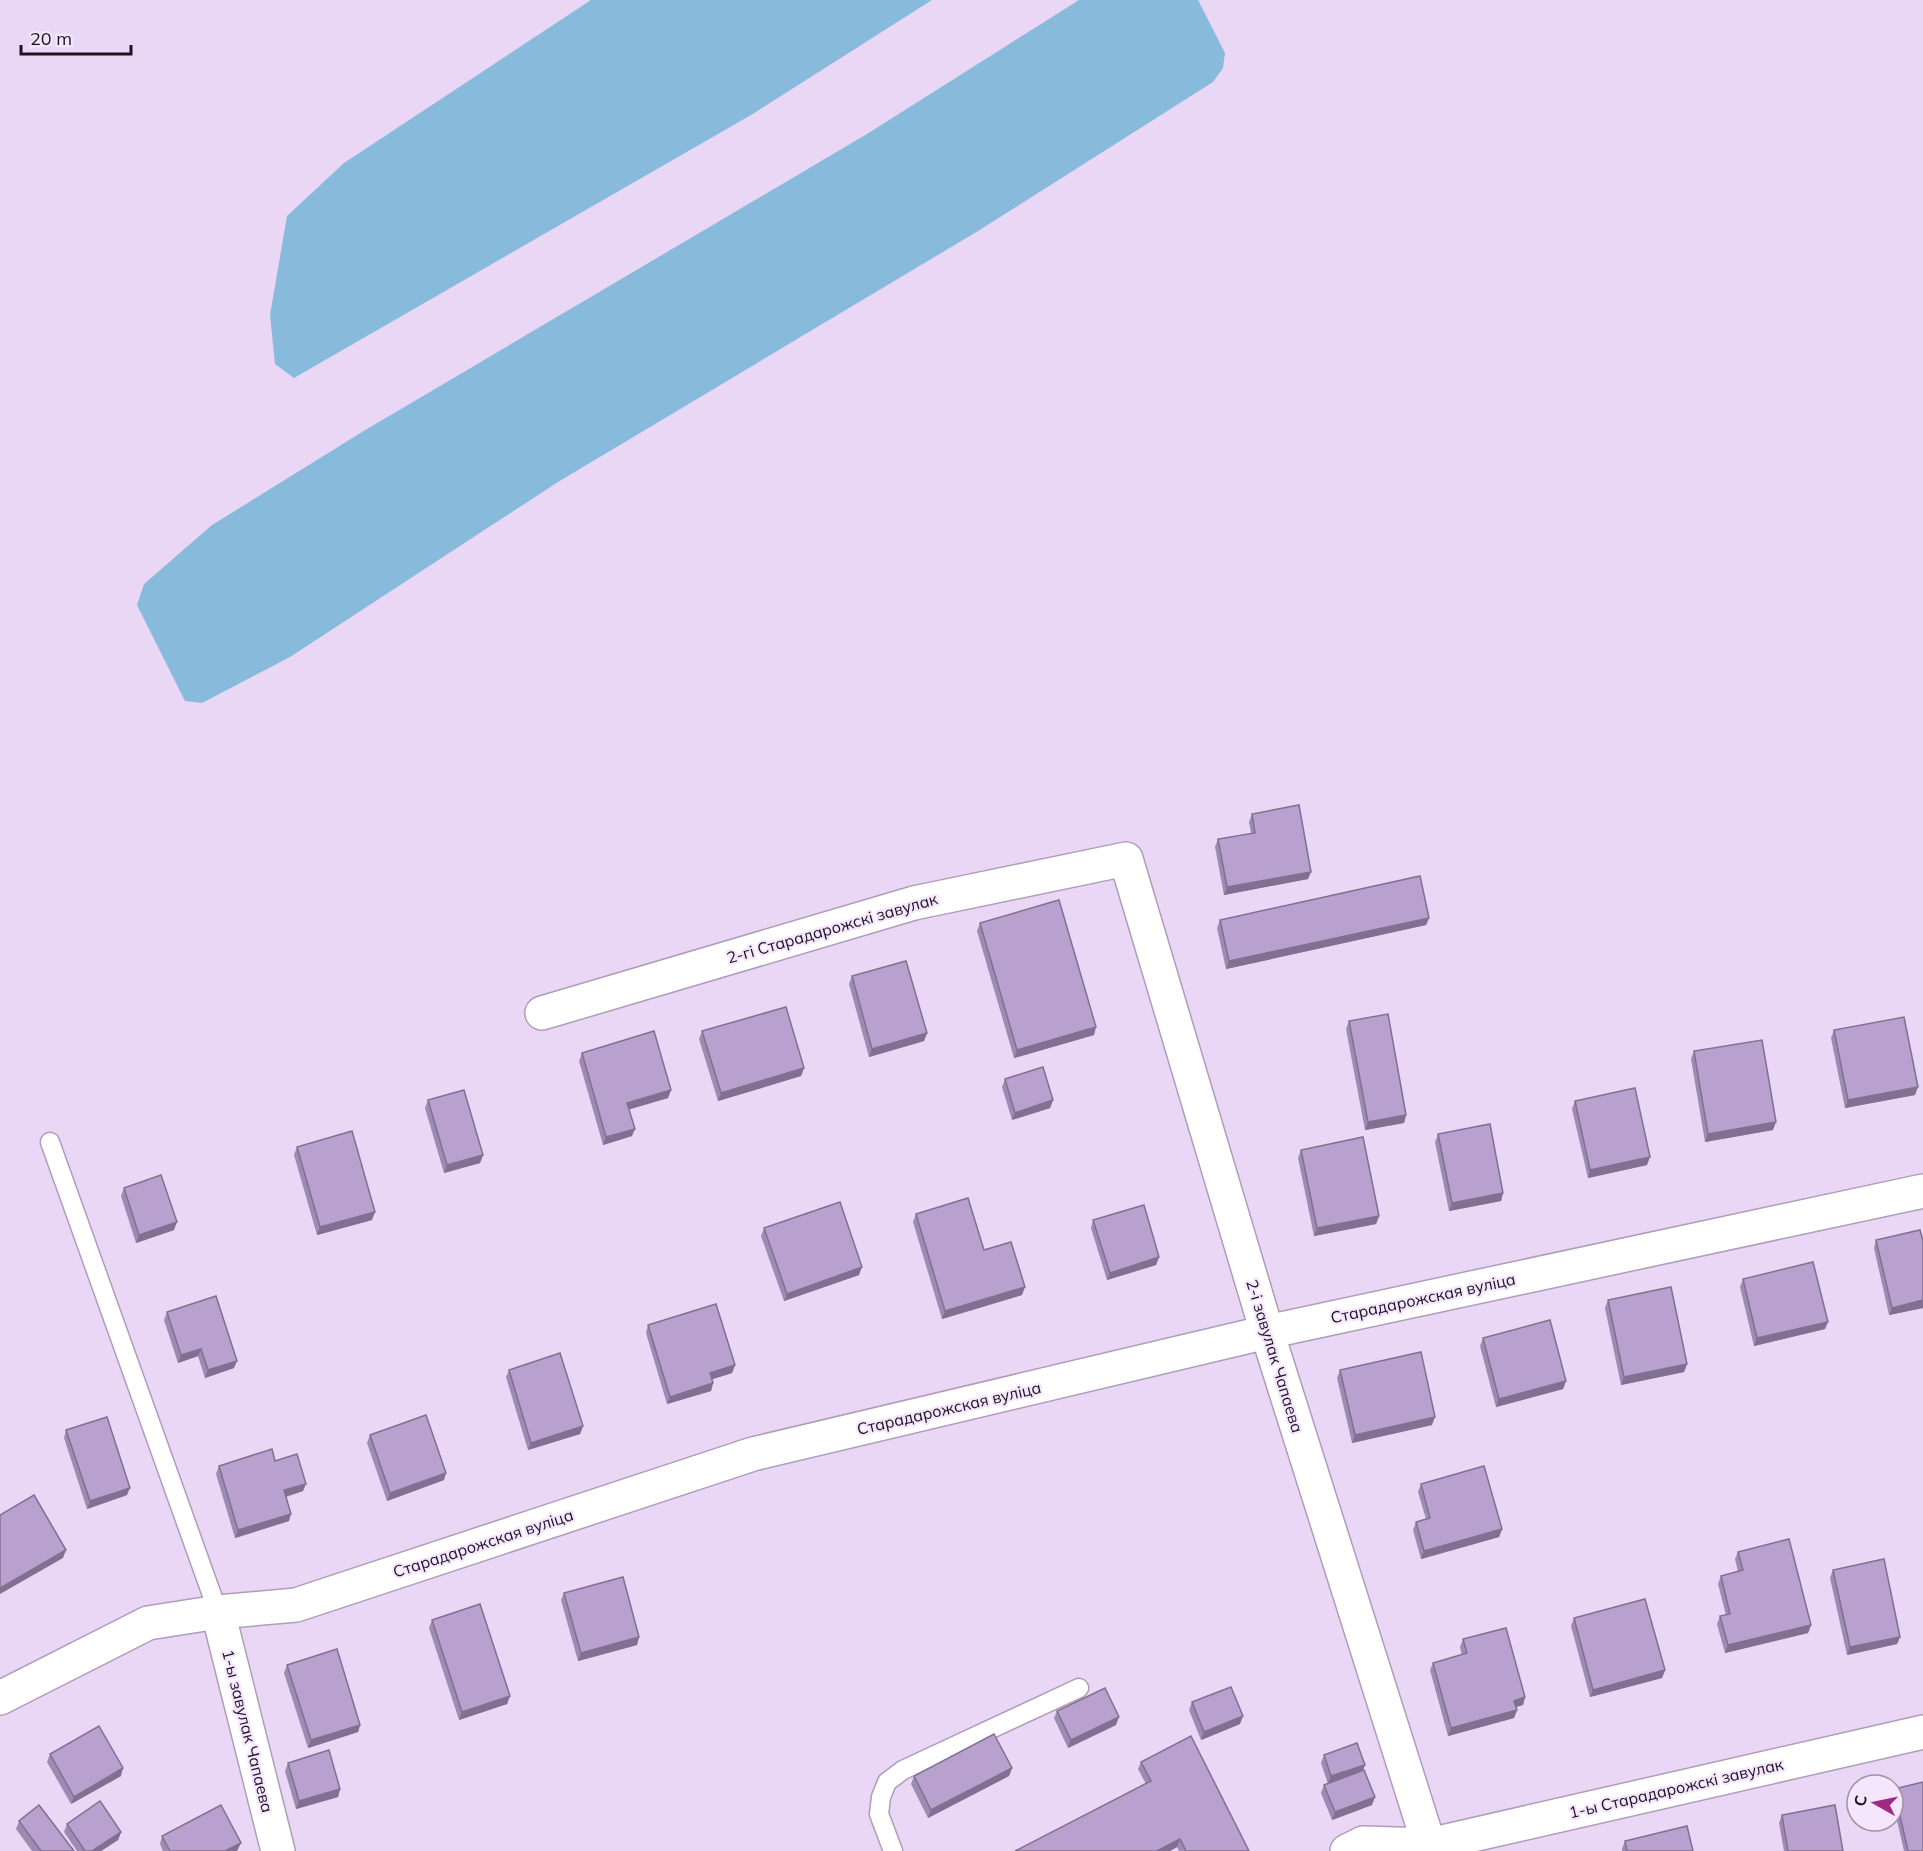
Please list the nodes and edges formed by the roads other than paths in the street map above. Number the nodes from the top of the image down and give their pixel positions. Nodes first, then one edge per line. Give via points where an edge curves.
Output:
1 (1126, 859) joint
2 (542, 1012) dead end
3 (50, 1142) dead end
4 (1923, 1191) edge
5 (1268, 1332) junction
6 (218, 1611) junction
7 (1078, 1688) dead end
8 (0, 1698) edge
9 (1923, 1732) edge
10 (1430, 1848) edge
11 (278, 1851) edge
12 (893, 1851) edge
13 (1347, 1851) edge

1 - 2 street, 2-гі Старадарожскі завулак via 914,903
1 - 5 street, 2-і завулак Чапаева
3 - 6 lane
4 - 5 street, Старадарожская вуліца
5 - 6 street, Старадарожская вуліца via 753,1454 296,1605
5 - 10 street, 2-і завулак Чапаева
6 - 8 street, Старадарожская вуліца via 148,1623
6 - 11 street, 1-ы завулак Чапаева
7 - 12 lane via 903,1770 887,1782 879,1814
9 - 10 street, 1-ы Старадарожскі завулак
10 - 13 street via 1363,1843

